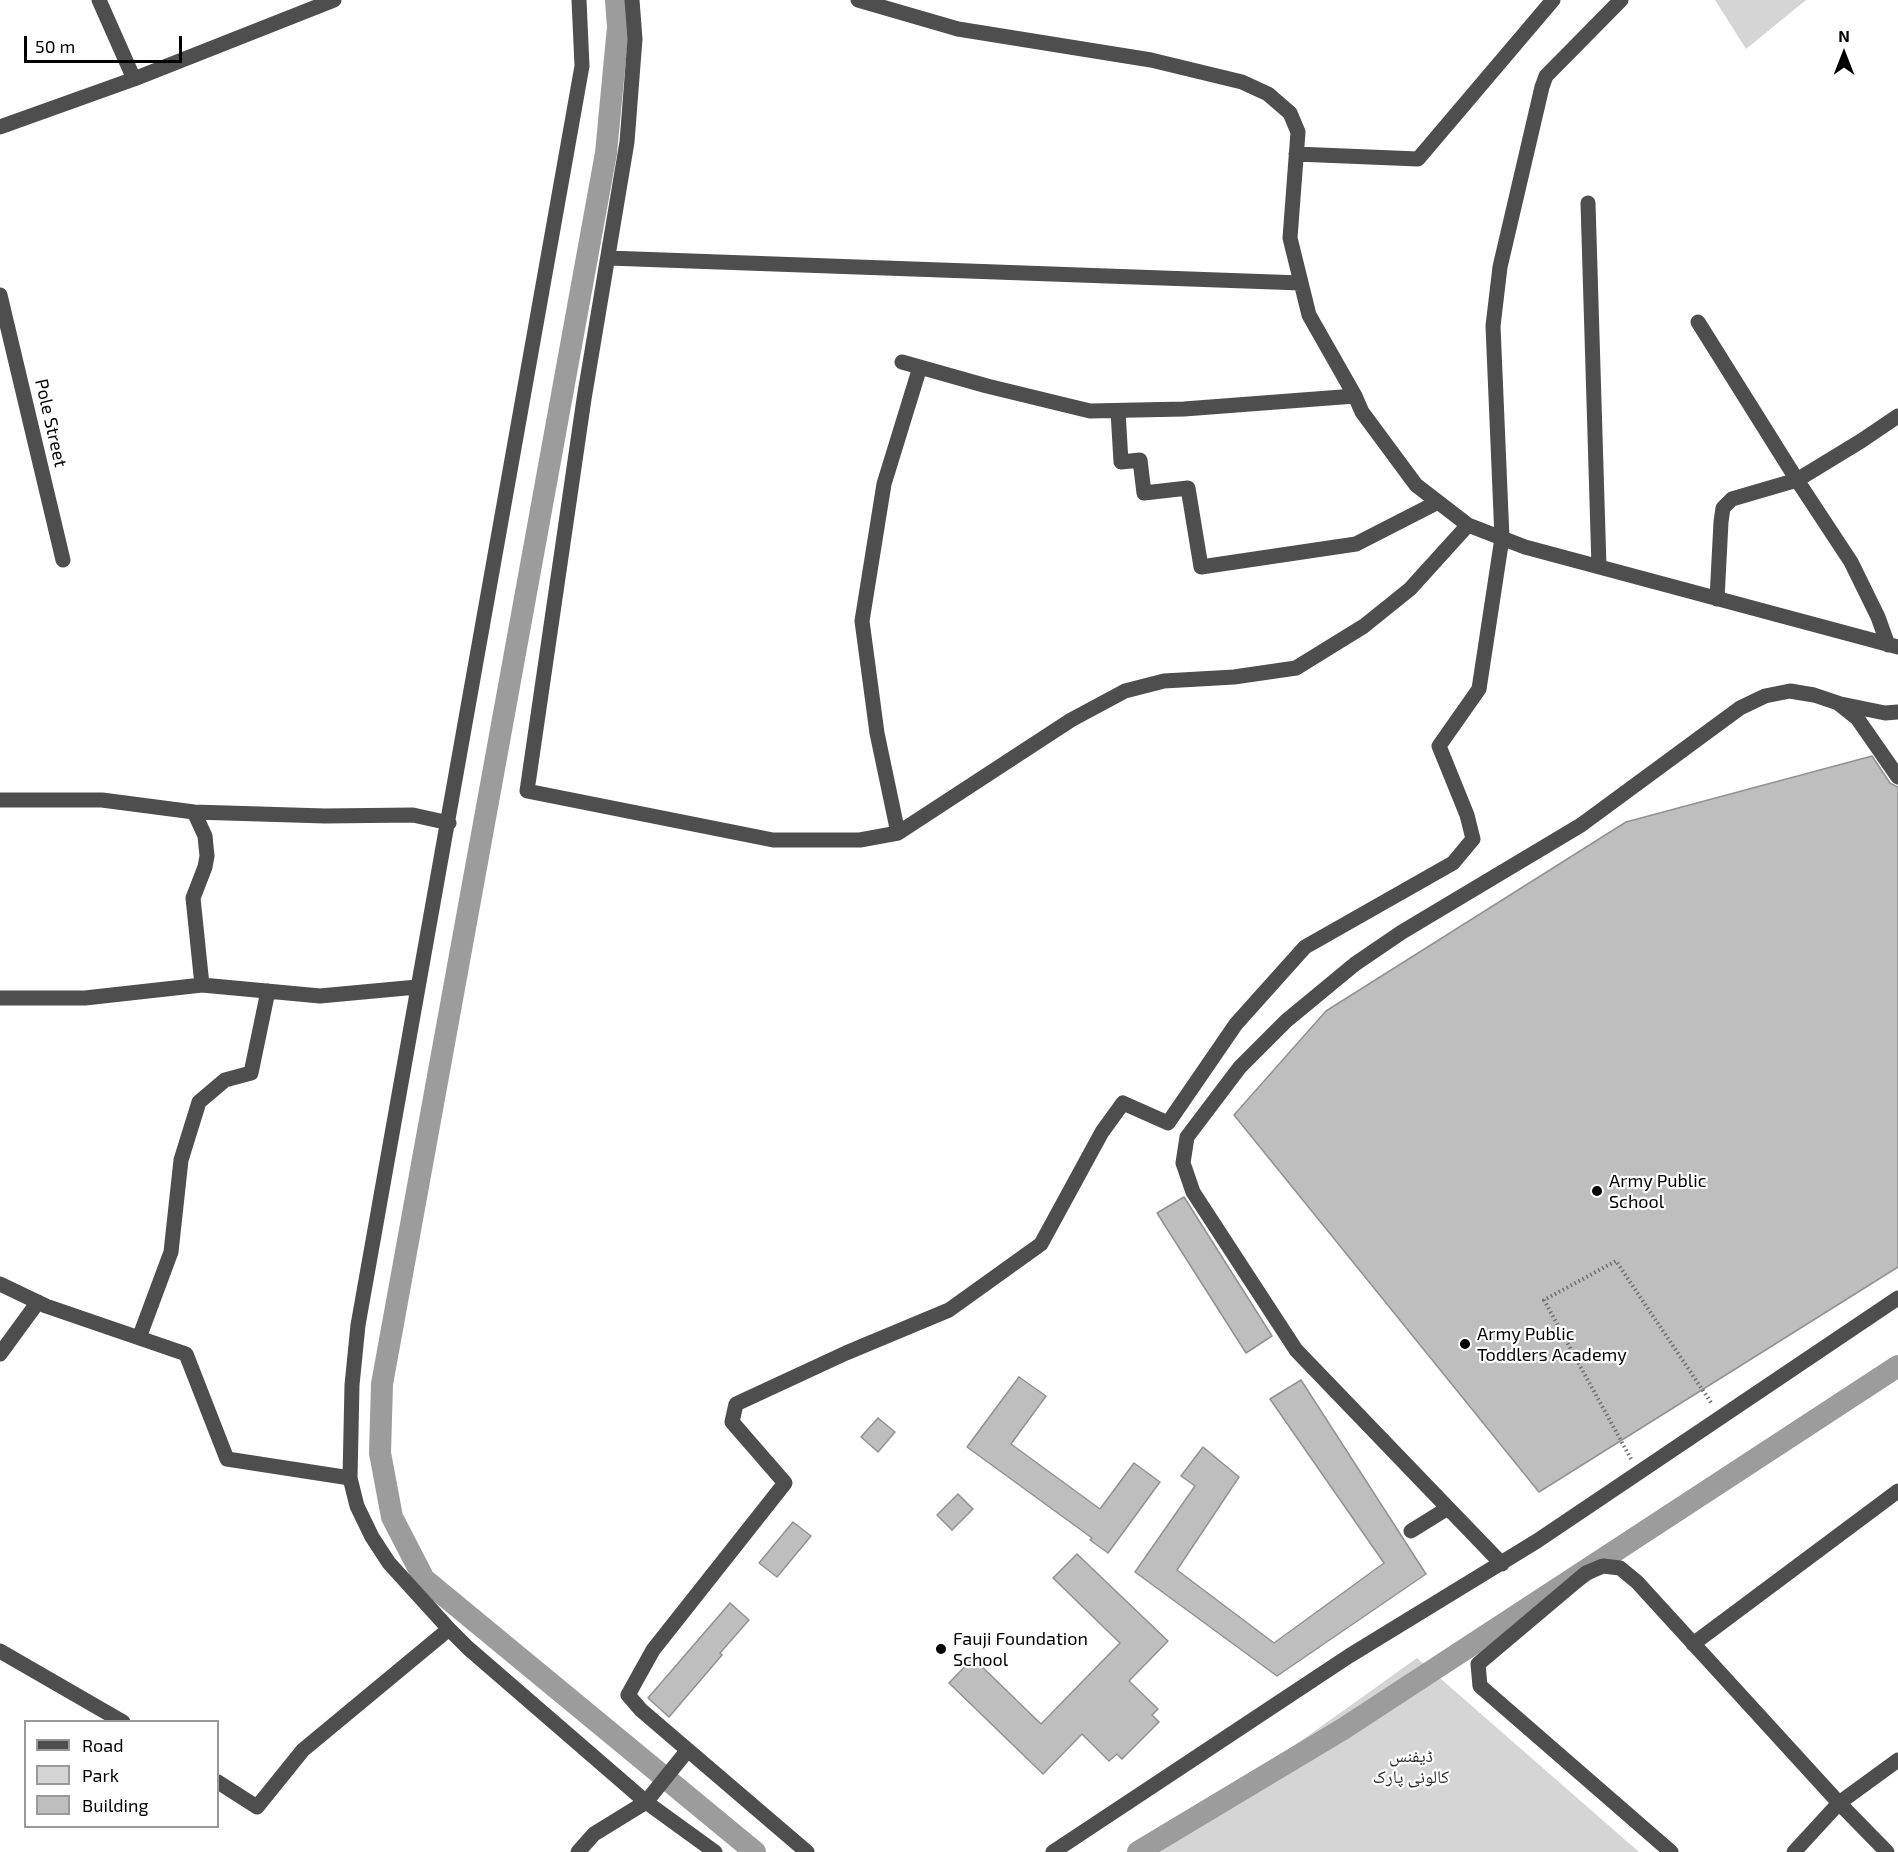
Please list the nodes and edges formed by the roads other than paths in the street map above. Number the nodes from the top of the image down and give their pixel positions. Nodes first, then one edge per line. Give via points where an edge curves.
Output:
1 (99, 0) edge
2 (334, 0) edge
3 (579, 0) edge
4 (632, 0) edge
5 (858, 0) edge
6 (1553, 0) edge
7 (1621, 0) edge
8 (134, 79) junction
9 (0, 127) edge
10 (1296, 154) junction
11 (1588, 203) dead end
12 (608, 258) junction
13 (1301, 283) junction
14 (0, 295) edge
15 (1698, 322) dead end
16 (902, 362) dead end
17 (920, 367) junction
18 (1355, 396) junction
19 (1118, 411) junction
20 (1898, 416) edge
21 (1797, 480) junction
22 (1438, 502) junction
23 (1468, 525) junction
24 (1502, 538) junction
25 (63, 560) dead end
26 (1599, 567) junction
27 (1718, 599) junction
28 (1893, 646) edge
29 (1838, 703) junction
30 (1898, 711) edge
31 (1898, 777) edge
32 (0, 801) edge
33 (194, 812) junction
34 (449, 823) junction
35 (898, 833) junction
36 (202, 985) junction
37 (417, 987) junction
38 (268, 991) junction
39 (0, 998) edge
40 (0, 1284) edge
41 (1898, 1298) edge
42 (38, 1302) junction
43 (139, 1338) junction
44 (0, 1354) edge
45 (350, 1479) junction
46 (1898, 1491) edge
47 (1448, 1508) junction
48 (1410, 1531) dead end
49 (1502, 1564) junction
50 (449, 1629) junction
51 (1693, 1644) junction
52 (0, 1651) edge
53 (120, 1720) edge
54 (684, 1756) junction
55 (1898, 1760) edge
56 (219, 1783) edge
57 (646, 1802) junction
58 (1839, 1803) junction
59 (578, 1852) edge
60 (715, 1852) edge
61 (807, 1852) edge
62 (1053, 1852) edge
63 (1671, 1852) edge
64 (1794, 1852) edge
65 (1887, 1852) edge

1 - 8 street
2 - 8 street
3 - 34 street via 582,66
4 - 12 street via 635,39 627,142
5 - 10 street via 958,29 1151,60 1242,82 1268,94 1290,113 1298,132
6 - 10 street via 1418,159
7 - 24 street via 1546,76 1500,267 1492,327
8 - 9 street
10 - 13 street via 1290,238
11 - 26 street
12 - 13 street
12 - 35 street via 527,791 773,840 860,840
13 - 18 street via 1309,315
14 - 25 street, Pole Street
15 - 21 street
16 - 17 street
17 - 19 street via 1090,411
17 - 35 street via 884,484 862,621 877,733
18 - 19 street
18 - 22 street via 1362,412 1416,485
19 - 22 street via 1121,462 1140,460 1144,493 1188,488 1201,567 1356,544
20 - 21 street
21 - 27 street via 1732,499 1723,508
21 - 28 street via 1851,562
22 - 23 street
23 - 24 street
23 - 35 street via 1410,589 1364,626 1296,668 1164,681 1125,691 1071,720
24 - 26 street
24 - 54 street via 1479,689 1439,746 1473,839 1453,863 1305,947 1236,1024 1168,1123 1123,1103 1102,1132 1041,1244 949,1310 735,1404 732,1422 784,1483 653,1650 628,1695
26 - 27 street
27 - 28 street
29 - 30 street via 1885,713
29 - 31 street via 1857,718
29 - 47 street via 1790,691 1765,696 1740,708 1581,825 1402,932 1355,964 1286,1021 1239,1067 1187,1137 1183,1163 1193,1192 1296,1350
32 - 33 street via 102,800
33 - 34 street via 413,815
33 - 36 street via 205,836 207,855 193,898
34 - 37 street
36 - 38 street
36 - 39 street via 85,998
37 - 38 street via 320,996
37 - 45 street via 358,1325
38 - 43 street via 251,1073 225,1080 199,1102 181,1160 171,1252
40 - 42 street
41 - 49 street
42 - 43 street
42 - 44 street
43 - 45 street via 186,1354 227,1459
45 - 50 street via 357,1506 372,1537
46 - 51 street
47 - 48 street
47 - 49 street
49 - 62 street via 1349,1656
50 - 56 street via 303,1750 257,1807
50 - 57 street
51 - 58 street
51 - 63 street via 1637,1582 1620,1568 1603,1566 1586,1573 1478,1664 1480,1686
52 - 53 street
54 - 57 street
54 - 61 street
55 - 58 street
57 - 59 street via 594,1834
57 - 60 street
58 - 64 street
58 - 65 street

